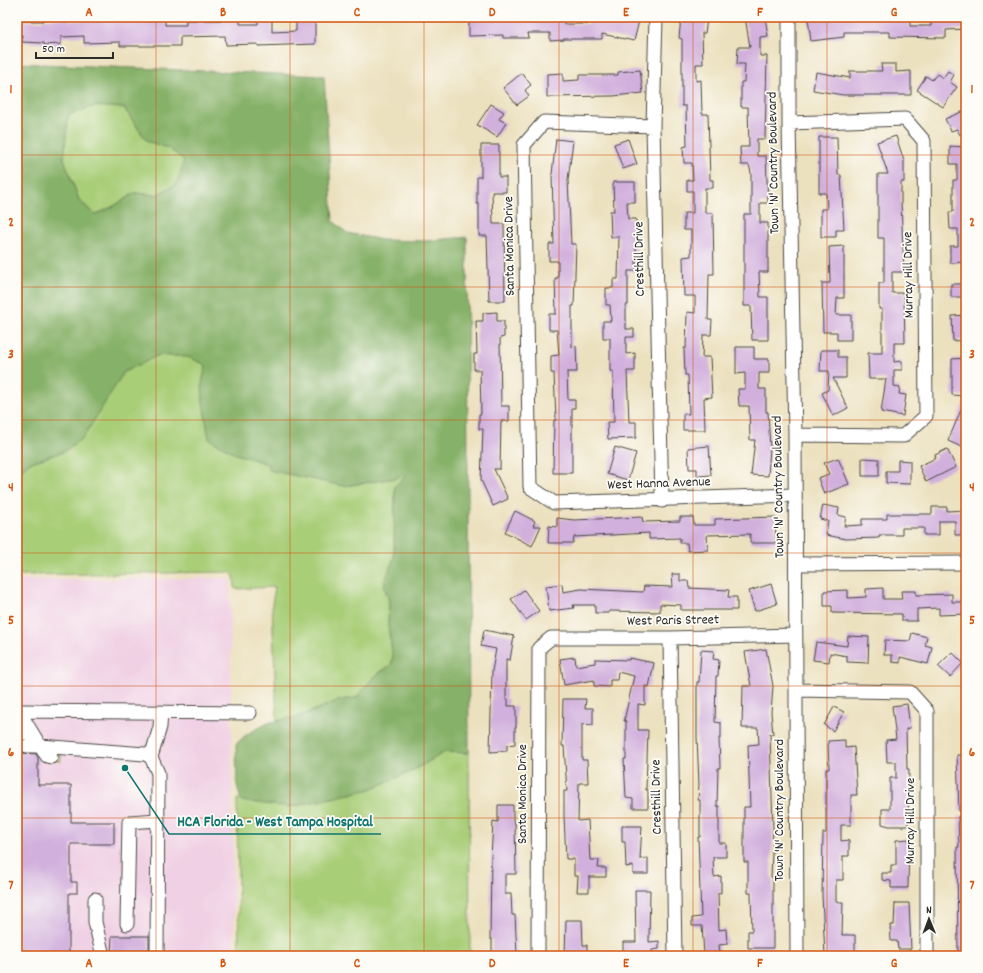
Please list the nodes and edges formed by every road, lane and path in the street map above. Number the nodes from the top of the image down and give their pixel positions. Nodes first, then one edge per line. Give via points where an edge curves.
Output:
1 (656, 17) edge
2 (789, 17) edge
3 (789, 123) junction
4 (654, 126) junction
5 (795, 435) junction
6 (530, 487) joint
7 (794, 495) junction
8 (662, 500) junction
9 (966, 563) edge
10 (796, 564) junction
11 (795, 635) junction
12 (551, 638) joint
13 (670, 638) junction
14 (796, 690) junction
15 (18, 711) edge
16 (161, 712) junction
17 (250, 714) dead end
18 (17, 733) edge
19 (33, 742) junction
20 (60, 755) junction
21 (151, 757) junction
22 (158, 820) junction
23 (95, 899) dead end
24 (127, 924) dead end
25 (104, 956) edge
26 (157, 956) edge
27 (538, 956) edge
28 (675, 956) edge
29 (797, 956) edge
30 (927, 956) edge

1 - 4 street, Cresthill Drive
2 - 3 street, Town 'N' Country Boulevard
3 - 5 street, Town 'N' Country Boulevard
3 - 5 street, Murray Hill Drive via 904,119 924,141 926,416 903,436
4 - 6 street, Santa Monica Drive via 544,122 524,145
4 - 8 street, Cresthill Drive
5 - 7 street, Town 'N' Country Boulevard
6 - 8 street, West Hanna Avenue via 554,503
7 - 8 street, West Hanna Avenue
7 - 10 street, Town 'N' Country Boulevard
9 - 10 street
10 - 11 street, Town 'N' Country Boulevard
11 - 13 street, West Paris Street
11 - 14 street, Town 'N' Country Boulevard
12 - 13 street, West Paris Street
12 - 27 street, Santa Monica Drive via 539,648
13 - 28 street, Cresthill Drive
14 - 29 street, Town 'N' Country Boulevard
14 - 30 street, Murray Hill Drive via 910,692 927,711
15 - 16 street
15 - 19 street
16 - 17 street
16 - 21 street via 160,727
18 - 19 street
19 - 20 street
19 - 20 street via 47,756
20 - 21 street via 145,754
21 - 22 street via 158,772
22 - 24 street via 129,822
22 - 26 street
23 - 25 street via 95,922

